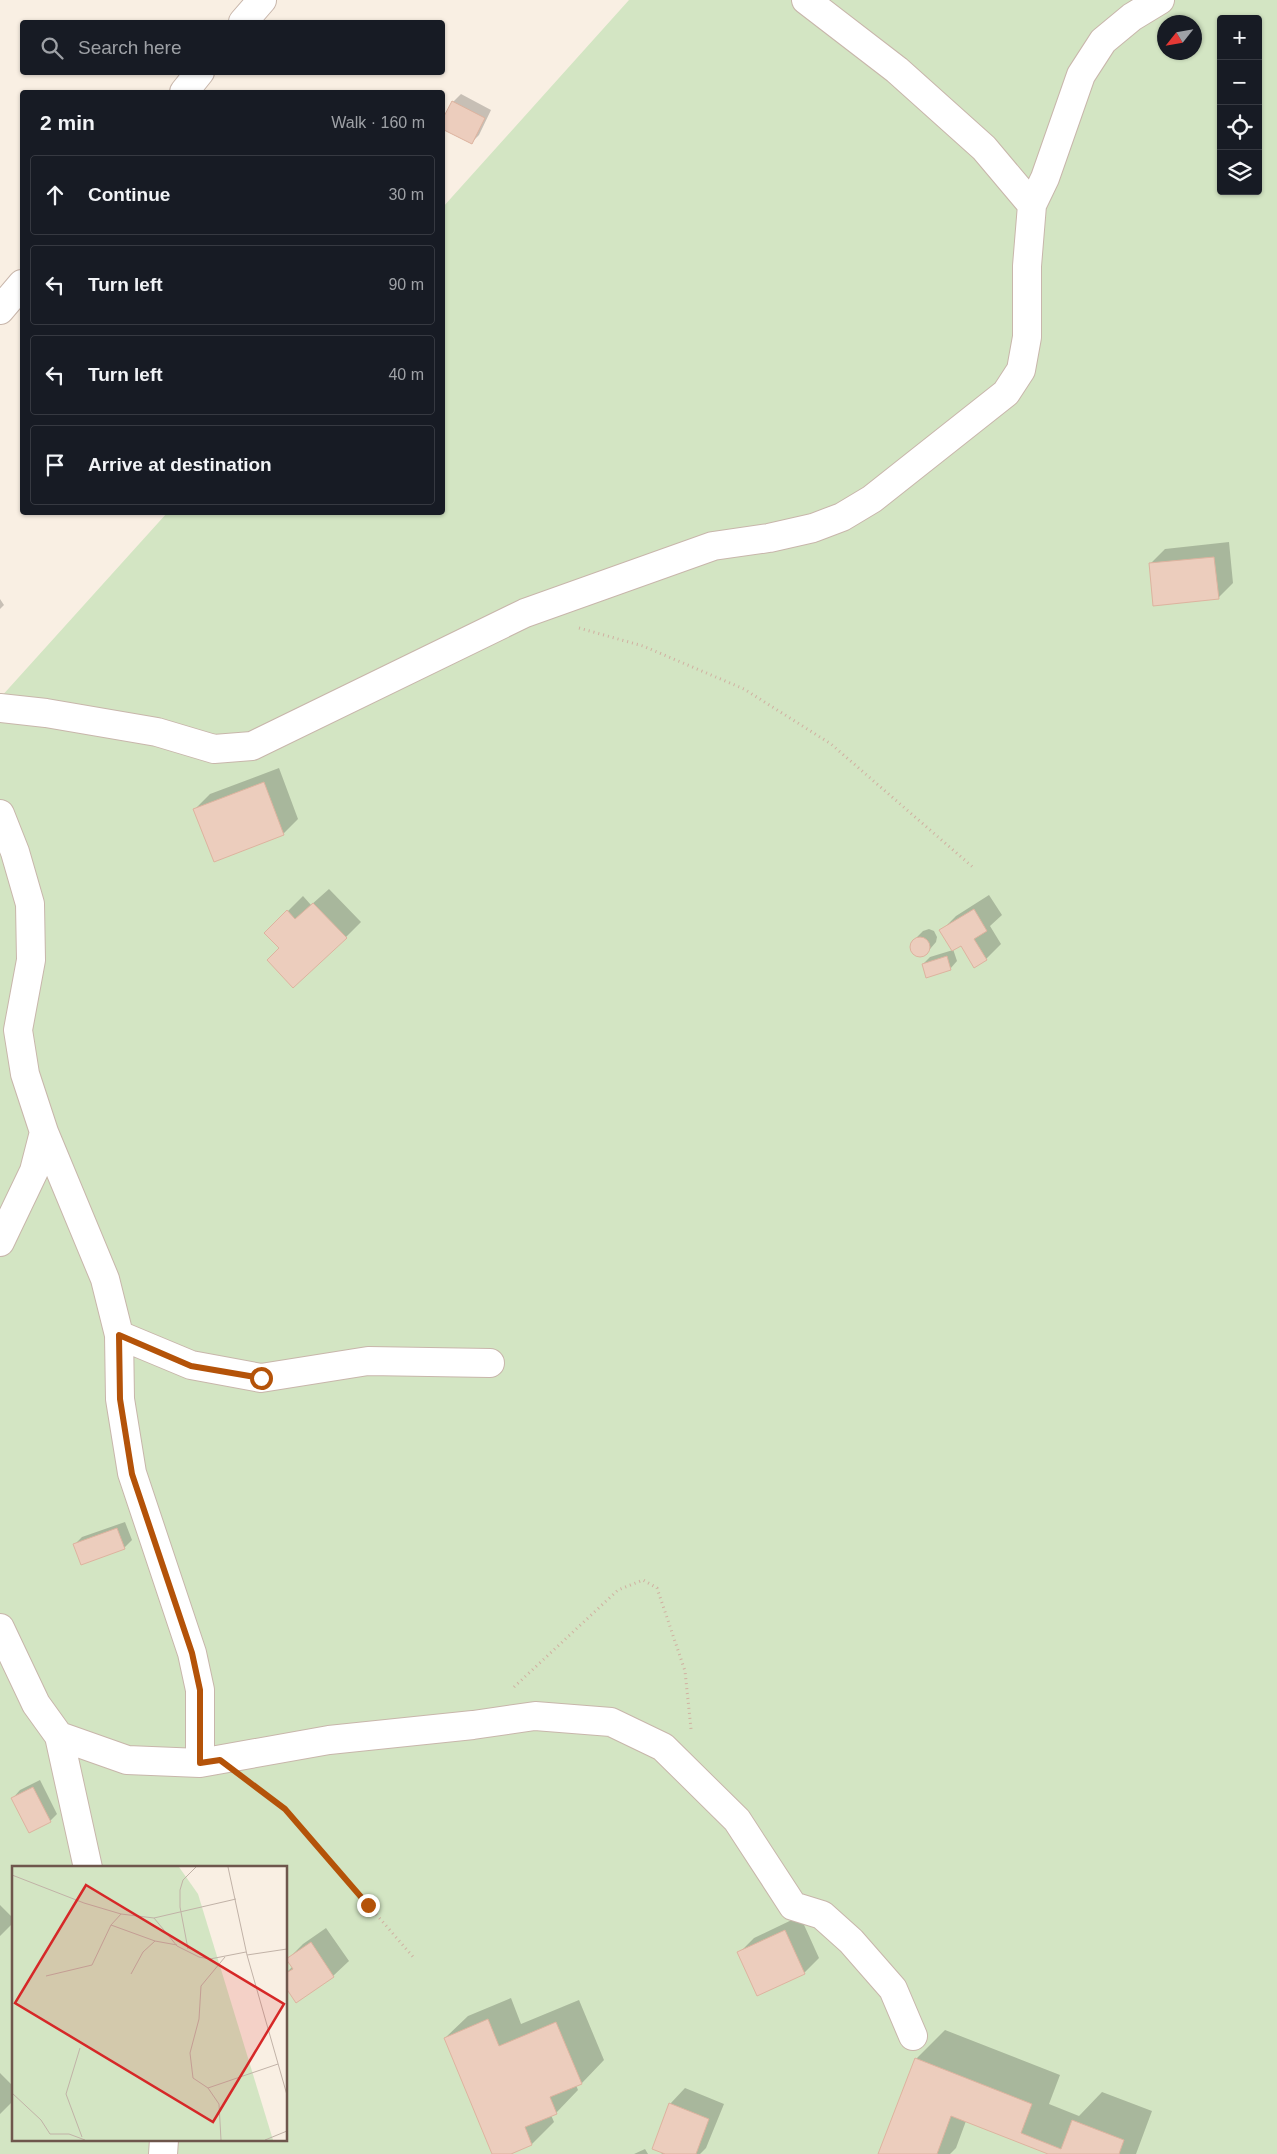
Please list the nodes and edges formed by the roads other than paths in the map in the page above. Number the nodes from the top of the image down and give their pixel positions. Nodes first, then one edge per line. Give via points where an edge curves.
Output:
1 (262, 0) edge
2 (806, 0) edge
3 (1160, 0) edge
4 (244, 20) edge
5 (198, 75) edge
6 (186, 90) edge
7 (1032, 206) junction
8 (20, 286) edge
9 (0, 310) edge
10 (0, 708) edge
11 (0, 814) edge
12 (9, 1036) edge
13 (44, 1132) junction
14 (0, 1242) edge
15 (119, 1335) junction
16 (490, 1363) dead end
17 (0, 1628) edge
18 (59, 1736) junction
19 (210, 1762) junction
20 (88, 1866) edge
21 (913, 2036) dead end

1 - 4 street
2 - 7 street via 897,70 984,148
3 - 7 street via 1132,17 1103,41 1082,75
5 - 6 street
7 - 10 street via 1027,266 1027,337 1021,370 1006,393 986,410 872,499 842,517 813,528 713,546 525,613 252,746 214,749 157,732
8 - 9 street
11 - 12 street via 30,904 31,960
12 - 13 street
13 - 14 street via 34,1171
13 - 15 street via 105,1279
15 - 16 street via 191,1366 261,1378 368,1361
15 - 19 street via 120,1399 132,1474 192,1653
17 - 18 street via 36,1704
18 - 19 street via 127,1760
18 - 20 street
19 - 21 street via 329,1740 535,1716 611,1722 663,1747 737,1820 793,1906 822,1915 851,1941 892,1989

